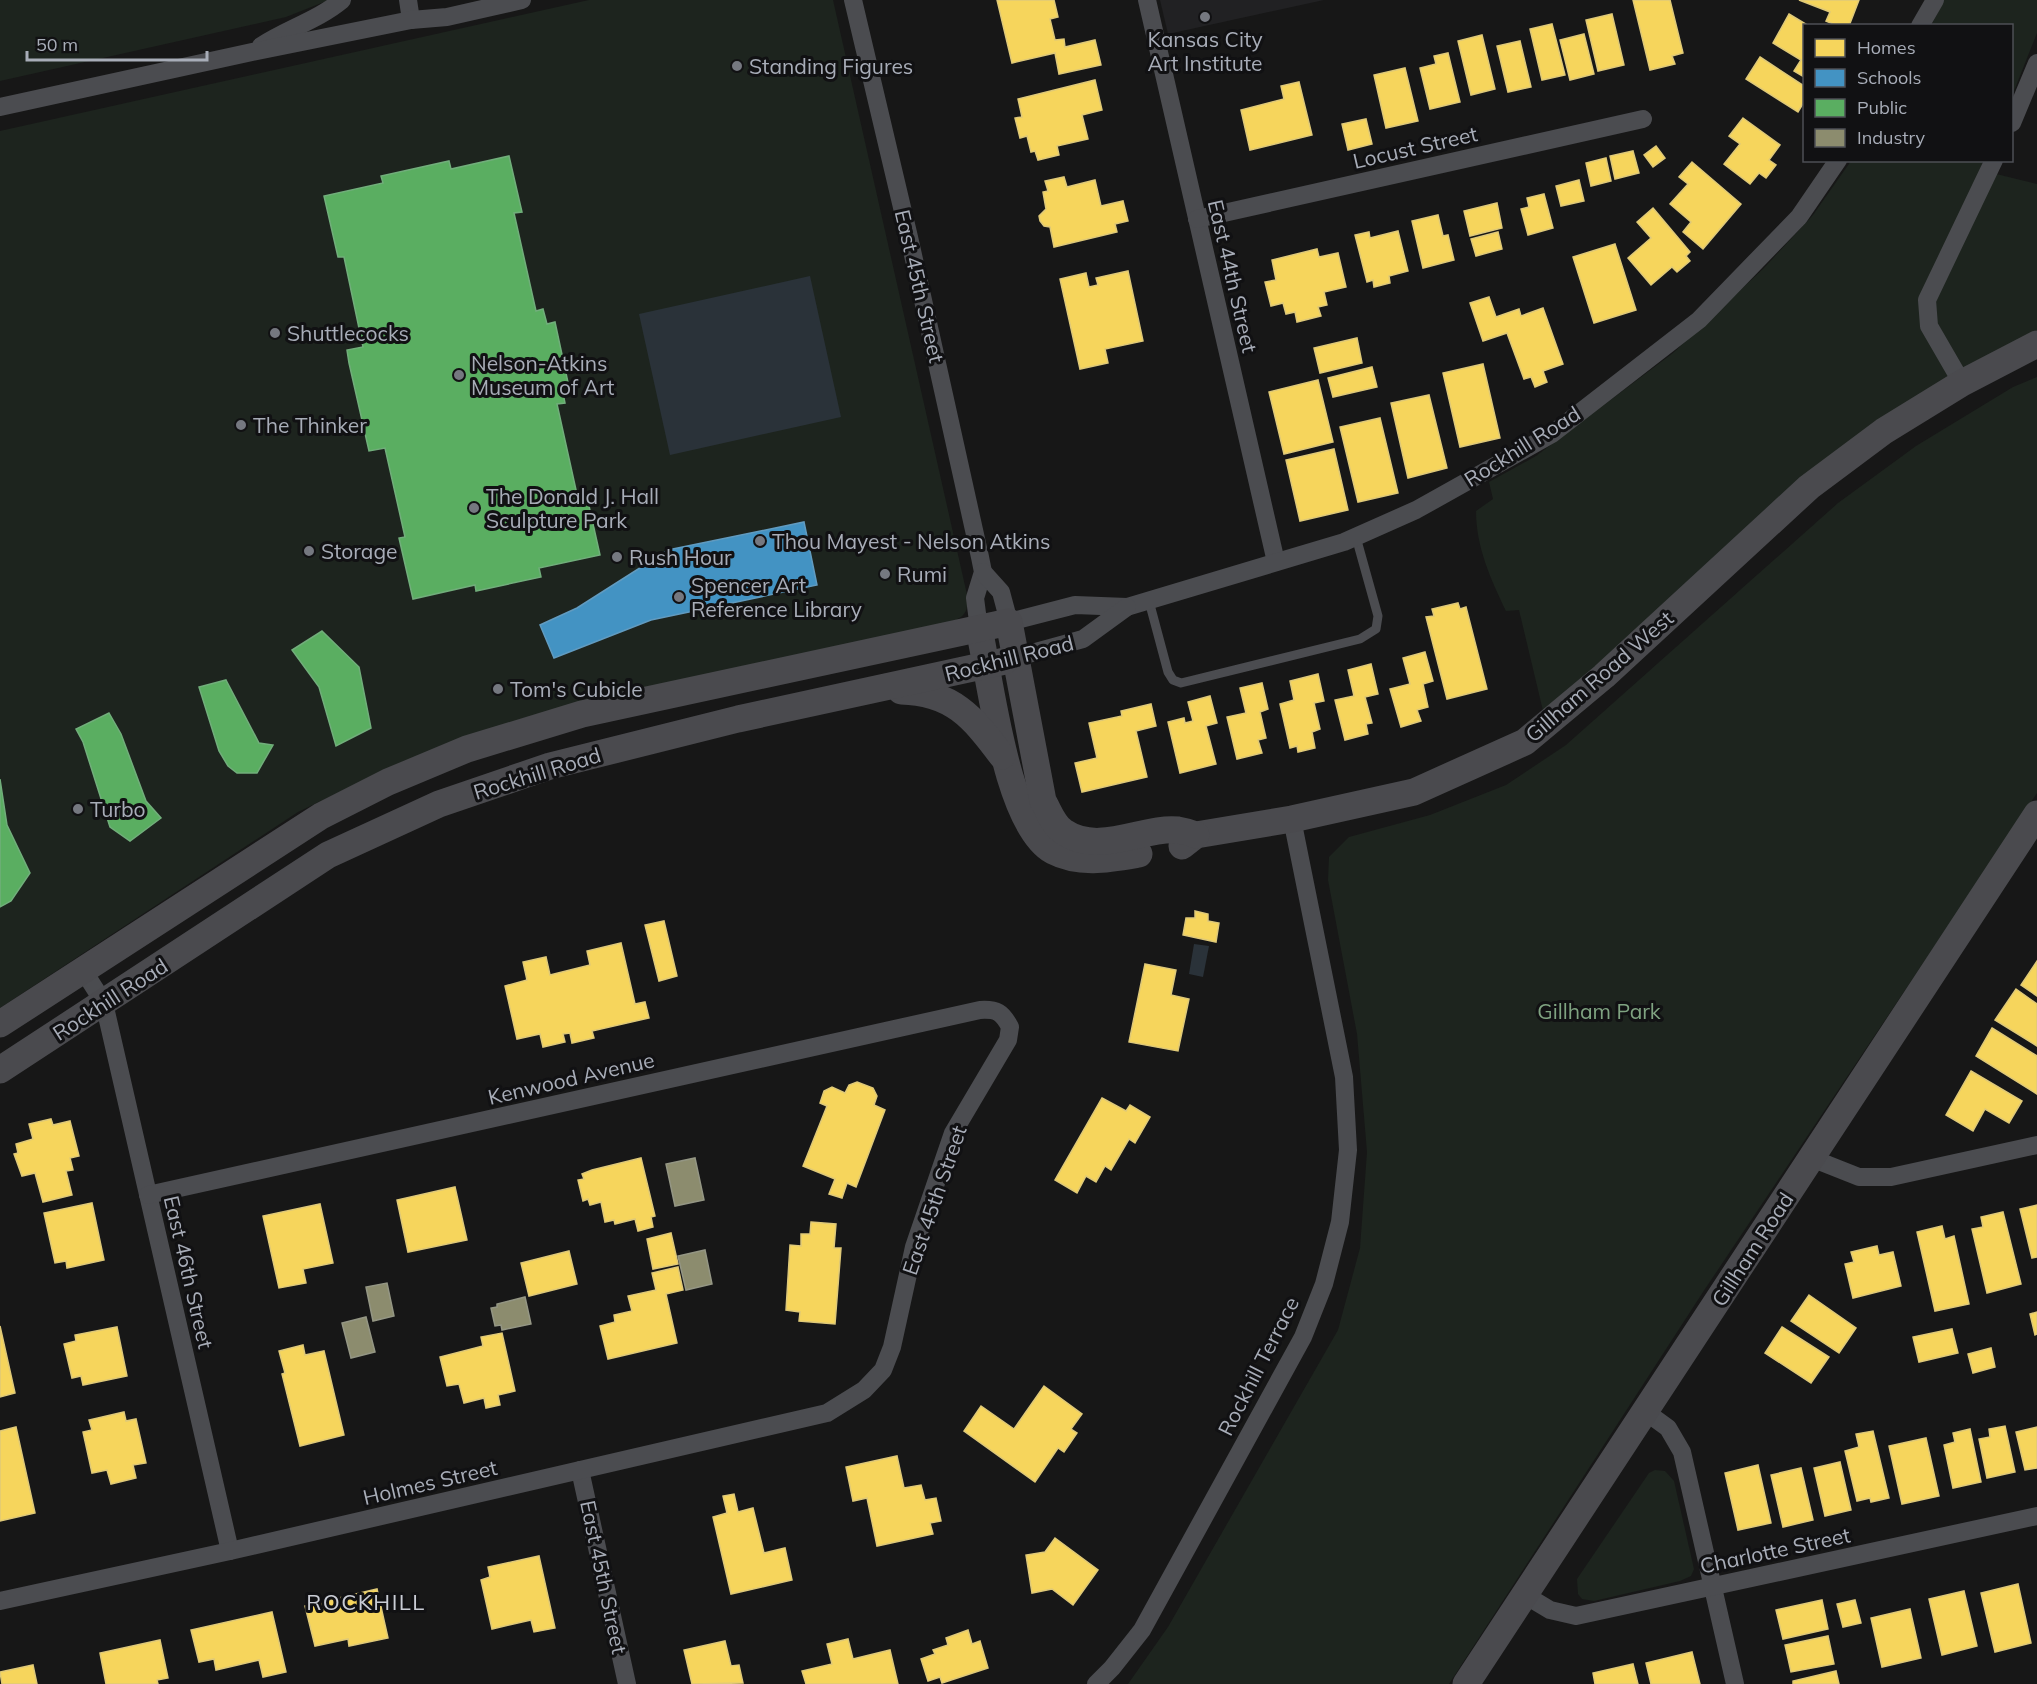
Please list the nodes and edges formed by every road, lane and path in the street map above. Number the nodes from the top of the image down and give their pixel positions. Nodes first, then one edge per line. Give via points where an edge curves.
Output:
1 (342, 0) edge
2 (408, 0) edge
3 (522, 0) edge
4 (853, 0) edge
5 (1147, 0) edge
6 (1935, 0) edge
7 (411, 20) junction
8 (1921, 24) edge
9 (252, 52) junction
10 (2037, 63) edge
11 (0, 107) edge
12 (1643, 119) dead end
13 (2013, 121) edge
14 (1837, 162) edge
15 (1993, 162) edge
16 (1197, 219) junction
17 (2037, 344) edge
18 (1962, 383) junction
19 (1356, 537) junction
20 (1276, 562) junction
21 (983, 572) junction
22 (1149, 601) junction
23 (1127, 607) junction
24 (1009, 622) junction
25 (979, 629) junction
26 (1017, 657) junction
27 (987, 665) junction
28 (875, 691) junction
29 (1006, 761) junction
30 (2037, 814) edge
31 (1292, 819) junction
32 (1197, 835) junction
33 (83, 970) junction
34 (104, 1003) junction
35 (1003, 1014) joint
36 (0, 1024) edge
37 (0, 1070) edge
38 (2037, 1145) edge
39 (1811, 1158) junction
40 (148, 1195) junction
41 (864, 1390) joint
42 (1646, 1412) junction
43 (580, 1470) junction
44 (2037, 1516) edge
45 (230, 1551) junction
46 (1713, 1587) junction
47 (1525, 1595) junction
48 (0, 1601) edge
49 (627, 1684) edge
50 (1096, 1684) edge
51 (1466, 1684) edge
52 (1735, 1684) edge

1 - 9 street
2 - 7 street
3 - 7 street via 447,17
4 - 21 street, East 45th Street
5 - 16 street, East 44th Street
6 - 8 street
7 - 9 street
9 - 11 street
10 - 13 street
12 - 16 street, Locust Street
14 - 19 street, Rockhill Road via 1799,217 1699,320 1552,434 1416,510
15 - 18 street via 1927,300 1929,326
16 - 20 street, East 44th Street
17 - 18 main road, Gillham Road West
18 - 31 main road, Gillham Road West via 1884,431 1809,487 1604,676 1525,742 1414,792
19 - 20 street, Rockhill Road
19 - 22 lane via 1378,616 1376,629 1360,639 1181,683 1168,672
20 - 22 street, Rockhill Road
21 - 24 street, East 45th Street via 1001,592
21 - 25 street, East 45th Street via 975,598
22 - 23 street, Rockhill Road
23 - 24 street, Rockhill Road via 1075,605
23 - 26 street, Rockhill Road via 1083,639
24 - 25 main road, Rockhill Road
24 - 26 main road, East 45th Street
25 - 27 main road, East 45th Street
25 - 33 main road, Rockhill Road via 582,714 467,748 321,816
26 - 27 main road, Rockhill Road
26 - 32 main road, East 45th Street via 1043,801 1063,832 1078,838 1112,841 1177,830
27 - 28 main road, Rockhill Road
27 - 29 main road, East 45th Street
28 - 29 main road via 914,692 945,699 976,723
28 - 34 main road, Rockhill Road via 738,719 561,763 439,804 328,855
29 - 32 main road, Gillham Road West via 1029,828 1054,851 1094,861 1181,846
30 - 39 main road, Gillham Road
31 - 32 main road, Gillham Road West
31 - 50 street, Rockhill Terrace via 1344,1077 1348,1150 1340,1222 1324,1284 1302,1337 1142,1630
33 - 34 street, East 46th Street
33 - 36 main road, Rockhill Road
34 - 37 main road, Rockhill Road
34 - 40 street, East 46th Street
35 - 40 street, Kenwood Avenue via 994,1009 980,1010
35 - 41 street, East 45th Street via 1011,1027 1008,1040 953,1133 914,1247 892,1347 883,1370
38 - 39 street via 1891,1177 1859,1177
39 - 42 main road, Gillham Road
40 - 45 street, East 46th Street
41 - 43 street, Holmes Street via 827,1413
42 - 46 street via 1668,1428 1682,1452
42 - 47 main road, Gillham Road
43 - 45 street, Holmes Street
43 - 49 street, East 45th Street
44 - 46 street, Charlotte Street
45 - 48 street, Holmes Street
46 - 47 street, Charlotte Street via 1576,1616 1550,1610
46 - 52 street
47 - 51 main road, Gillham Road

